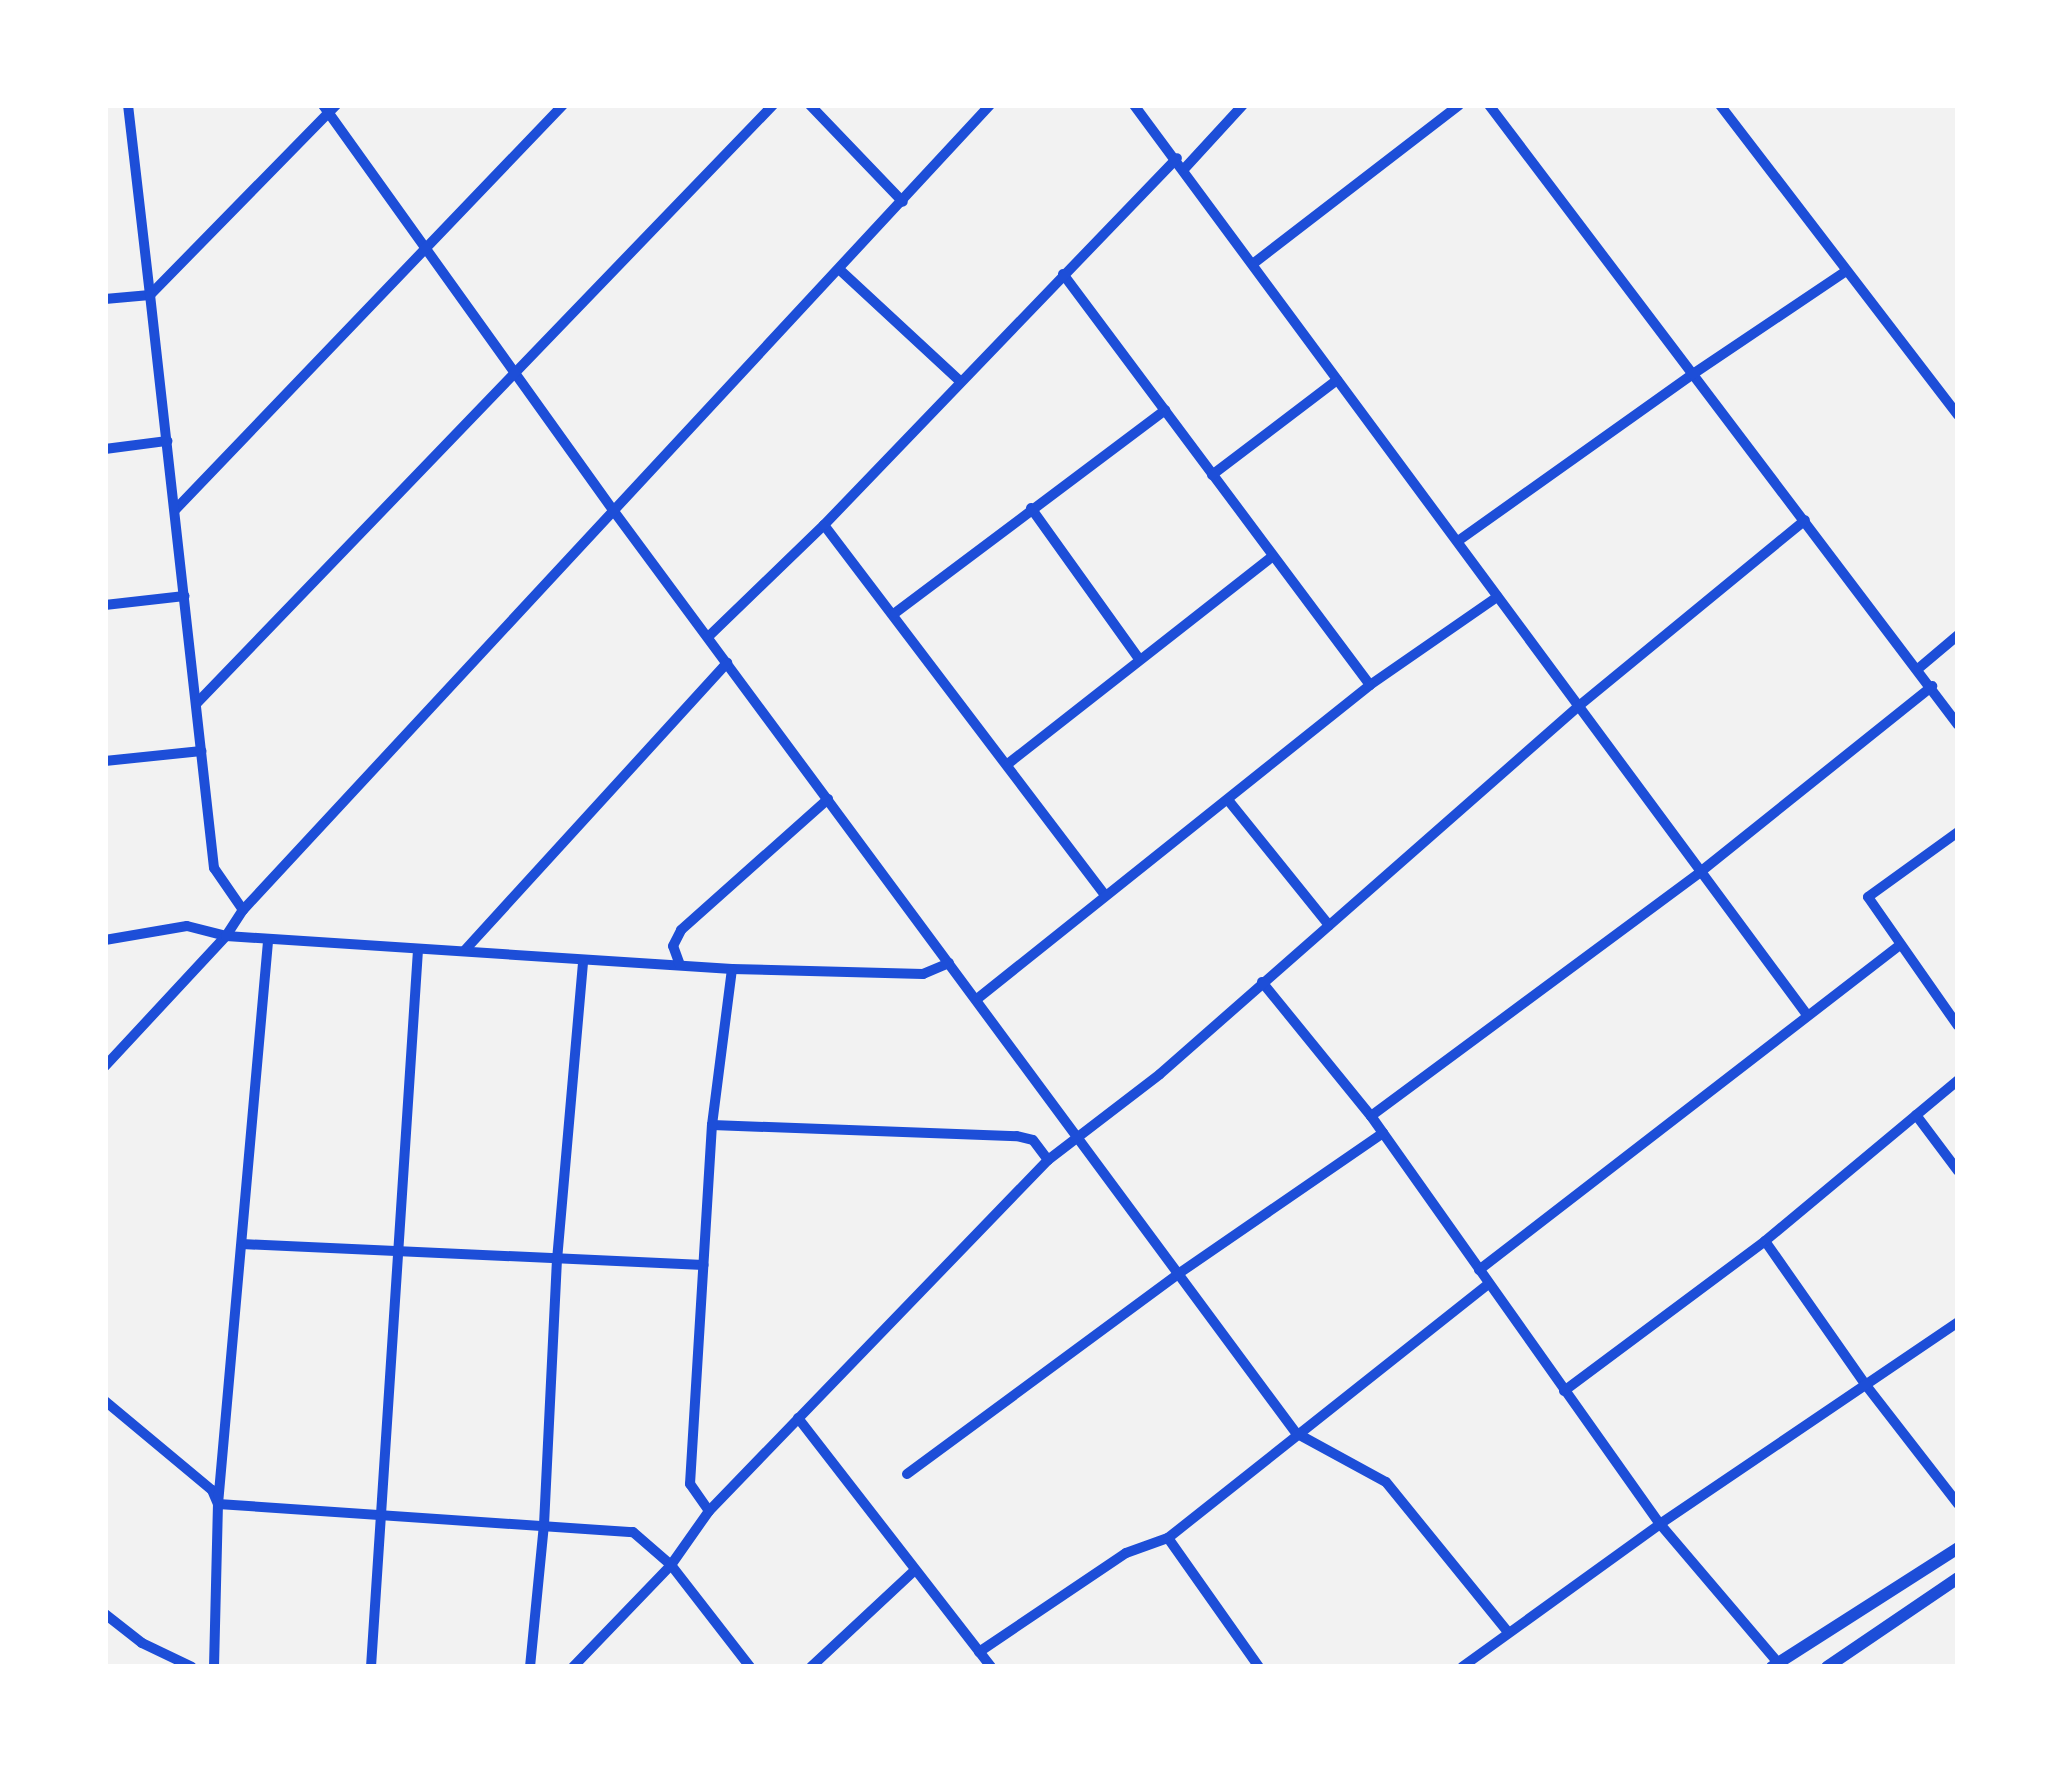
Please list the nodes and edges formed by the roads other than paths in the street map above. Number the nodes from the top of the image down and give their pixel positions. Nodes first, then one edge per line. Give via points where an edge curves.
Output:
1 (128, 105) edge
2 (564, 105) edge
3 (772, 105) edge
4 (810, 105) edge
5 (990, 105) edge
6 (1134, 105) edge
7 (1242, 105) edge
8 (1459, 105) edge
9 (1489, 105) edge
10 (1720, 105) edge
11 (329, 107) edge
12 (1181, 163) junction
13 (903, 202) junction
14 (428, 247) junction
15 (1254, 263) junction
16 (840, 270) junction
17 (1846, 272) junction
18 (1063, 274) junction
19 (150, 295) junction
20 (105, 299) edge
21 (516, 373) junction
22 (1694, 374) junction
23 (1337, 380) junction
24 (960, 382) junction
25 (1165, 410) junction
26 (1958, 415) edge
27 (167, 442) junction
28 (105, 449) edge
29 (1212, 475) junction
30 (1031, 508) junction
31 (175, 510) junction
32 (612, 510) junction
33 (1805, 520) junction
34 (824, 524) junction
35 (1458, 541) junction
36 (1273, 556) junction
37 (184, 596) junction
38 (1497, 597) junction
39 (105, 605) edge
40 (895, 613) junction
41 (1958, 635) edge
42 (708, 638) junction
43 (1139, 660) junction
44 (727, 663) junction
45 (1918, 668) junction
46 (1370, 684) junction
47 (1932, 686) junction
48 (196, 704) junction
49 (1580, 705) junction
50 (1958, 726) edge
51 (201, 750) junction
52 (105, 761) edge
53 (1009, 763) junction
54 (828, 799) junction
55 (1228, 800) junction
56 (1958, 832) edge
57 (1699, 874) junction
58 (1104, 894) junction
59 (243, 910) junction
60 (1329, 925) junction
61 (226, 936) junction
62 (105, 940) edge
63 (268, 942) junction
64 (1900, 944) junction
65 (418, 950) junction
66 (465, 950) junction
67 (583, 961) junction
68 (948, 963) junction
69 (680, 965) junction
70 (732, 969) junction
71 (1262, 982) junction
72 (977, 1000) junction
73 (1807, 1015) junction
74 (1958, 1026) edge
75 (105, 1066) edge
76 (1958, 1080) edge
77 (1916, 1115) junction
78 (1371, 1116) junction
79 (712, 1124) junction
80 (1383, 1134) junction
81 (1081, 1137) junction
82 (1048, 1160) junction
83 (1958, 1171) edge
84 (1765, 1241) junction
85 (242, 1244) junction
86 (398, 1252) junction
87 (557, 1260) junction
88 (704, 1265) junction
89 (1478, 1270) junction
90 (1178, 1274) junction
91 (1489, 1284) junction
92 (1958, 1322) edge
93 (1865, 1384) junction
94 (1564, 1391) junction
95 (105, 1402) edge
96 (798, 1418) junction
97 (1296, 1433) junction
98 (907, 1474) dead end
99 (218, 1504) junction
100 (1958, 1504) edge
101 (709, 1511) junction
102 (378, 1514) junction
103 (1660, 1524) junction
104 (544, 1525) junction
105 (1168, 1538) junction
106 (1958, 1548) edge
107 (671, 1565) junction
108 (915, 1570) junction
109 (1956, 1582) edge
110 (105, 1614) edge
111 (1508, 1632) junction
112 (980, 1652) junction
113 (1777, 1666) edge
114 (192, 1667) edge
115 (214, 1667) edge
116 (371, 1667) edge
117 (530, 1667) edge
118 (573, 1667) edge
119 (750, 1667) edge
120 (812, 1667) edge
121 (991, 1667) edge
122 (1259, 1667) edge
123 (1462, 1667) edge
124 (1827, 1667) edge

1 - 19 street
2 - 14 street
3 - 21 street
4 - 13 street
5 - 13 street
6 - 12 street
7 - 12 street
8 - 15 street
9 - 22 street
10 - 17 street
11 - 14 street
11 - 19 street
12 - 15 street
12 - 18 street
13 - 16 street
14 - 21 street
14 - 31 street
15 - 23 street
16 - 24 street
16 - 32 street
17 - 22 street
17 - 26 street
18 - 24 street
18 - 25 street
19 - 20 street
19 - 27 street
21 - 32 street
21 - 48 street
22 - 33 street
22 - 35 street
23 - 29 street
23 - 35 street
24 - 34 street
25 - 29 street
25 - 30 street
27 - 28 street
27 - 31 street
29 - 36 street
30 - 40 street
30 - 43 street
31 - 37 street
32 - 42 street
32 - 59 street
33 - 45 street
33 - 49 street
34 - 40 street
34 - 42 street
35 - 38 street
36 - 43 street
36 - 46 street
37 - 39 street
37 - 48 street
38 - 46 street
38 - 49 street
40 - 53 street
41 - 45 street
42 - 44 street
43 - 53 street
44 - 54 street
44 - 66 street
45 - 47 street
46 - 55 street
47 - 50 street
47 - 57 street
48 - 51 street
49 - 57 street
49 - 60 street
51 - 52 street
51 - 59 street via 214,868
53 - 58 street
54 - 68 street
54 - 69 street via 681,930 673,946
55 - 58 street
55 - 60 street
56 - 64 street via 1868,897
57 - 73 street
57 - 78 street
58 - 72 street
59 - 61 street
60 - 71 street
61 - 62 street via 187,926
61 - 63 street
61 - 75 street
63 - 65 street
63 - 85 street
64 - 73 street
64 - 74 street
65 - 66 street
65 - 86 street
66 - 67 street
67 - 69 street
67 - 87 street
68 - 70 street via 923,974
68 - 72 street
69 - 70 street
70 - 79 street
71 - 78 street
71 - 81 street
72 - 81 street
73 - 89 street
76 - 77 street
77 - 83 street
77 - 84 street
78 - 80 street
79 - 82 street via 1017,1136 1033,1140
79 - 88 street
80 - 89 street
80 - 90 street
81 - 82 street
81 - 90 street
82 - 96 street
84 - 93 street
84 - 94 street
85 - 86 street
85 - 99 street
86 - 87 street
86 - 102 street
87 - 88 street
87 - 104 street
88 - 101 street via 690,1484
89 - 91 street
90 - 97 street
90 - 98 street
91 - 94 street
91 - 97 street
92 - 93 street
93 - 100 street
93 - 103 street
94 - 103 street
95 - 99 street via 212,1490
96 - 101 street
96 - 108 street
97 - 105 street
97 - 111 street via 1386,1482
99 - 102 street
99 - 115 street
101 - 107 street
102 - 104 street
102 - 116 street
103 - 111 street
103 - 113 street
104 - 107 street via 633,1532
104 - 117 street
105 - 112 street via 1126,1553
105 - 122 street
106 - 113 street
107 - 118 street
107 - 119 street
108 - 112 street
108 - 120 street
109 - 124 street
110 - 114 street via 142,1644
111 - 123 street
112 - 121 street

